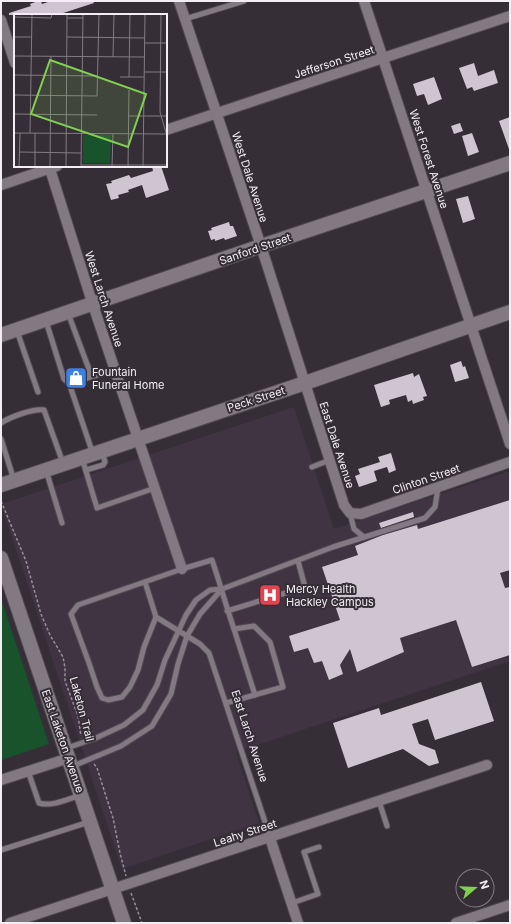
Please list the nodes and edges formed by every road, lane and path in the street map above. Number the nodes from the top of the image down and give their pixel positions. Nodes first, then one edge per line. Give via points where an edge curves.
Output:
1 (179, 1) edge
2 (244, 1) edge
3 (364, 1) edge
4 (510, 16) edge
5 (1, 20) edge
6 (185, 20) junction
7 (383, 59) junction
8 (14, 60) edge
9 (216, 113) junction
10 (167, 130) edge
11 (510, 163) edge
12 (52, 167) edge
13 (1, 185) edge
14 (427, 191) junction
15 (260, 246) junction
16 (92, 305) junction
17 (510, 312) edge
18 (68, 313) junction
19 (45, 321) junction
20 (471, 325) junction
21 (17, 330) junction
22 (1, 335) edge
23 (115, 370) junction
24 (87, 378) junction
25 (69, 383) junction
26 (305, 383) junction
27 (38, 392) dead end
28 (1, 423) edge
29 (138, 438) junction
30 (1, 439) edge
31 (510, 444) edge
32 (91, 458) junction
33 (330, 460) junction
34 (510, 462) edge
35 (64, 464) junction
36 (312, 467) dead end
37 (46, 470) junction
38 (8, 482) edge
39 (155, 488) junction
40 (438, 488) junction
41 (1, 501) edge
42 (350, 513) junction
43 (62, 523) dead end
44 (364, 537) junction
45 (1, 558) edge
46 (298, 561) junction
47 (182, 569) junction
48 (145, 582) junction
49 (222, 589) junction
50 (228, 611) junction
51 (156, 617) junction
52 (234, 629) junction
53 (178, 630) junction
54 (187, 636) junction
55 (255, 695) junction
56 (226, 704) junction
57 (82, 743) junction
58 (69, 758) junction
59 (90, 758) junction
60 (487, 765) dead end
61 (28, 771) junction
62 (1, 780) edge
63 (81, 795) junction
64 (379, 801) junction
65 (90, 822) junction
66 (387, 826) dead end
67 (270, 838) junction
68 (319, 847) dead end
69 (1, 850) edge
70 (128, 885) junction
71 (113, 890) junction
72 (292, 903) junction
73 (510, 905) edge
74 (10, 923) edge
75 (124, 923) edge
76 (142, 923) edge
77 (298, 923) edge
78 (456, 923) edge

1 - 6 street, West Dale Avenue
2 - 6 lane
3 - 7 street, West Forest Avenue
4 - 7 street, Jefferson Street
5 - 8 street
6 - 9 street, West Dale Avenue
7 - 9 street, Jefferson Street
7 - 14 street, West Forest Avenue
9 - 10 street, Jefferson Street
9 - 15 street, West Dale Avenue
11 - 14 street, Sanford Street
12 - 13 street
12 - 16 street, West Larch Avenue
14 - 15 street, Sanford Street
14 - 20 street, West Forest Avenue
15 - 16 street, Sanford Street
15 - 26 street, West Dale Avenue
16 - 18 street, Sanford Street
16 - 23 street, West Larch Avenue
17 - 20 street, Peck Street
18 - 19 street, Sanford Street
18 - 24 lane via 90,372
19 - 21 street, Sanford Street
19 - 25 lane via 64,380
20 - 26 street, Peck Street
20 - 31 street, West Forest Avenue
21 - 22 street, Sanford Street
21 - 27 lane
23 - 24 lane
23 - 29 street, West Larch Avenue
24 - 25 lane
25 - 32 lane
26 - 29 street, Peck Street
26 - 33 street, East Dale Avenue
28 - 35 lane via 39,409 44,410
29 - 32 street, Peck Street
29 - 39 street
30 - 38 lane
32 - 35 street, Peck Street
32 - 39 lane via 97,508
33 - 36 lane
33 - 42 street, East Dale Avenue via 344,505
34 - 40 street, Clinton Street
35 - 37 street, Peck Street
37 - 38 street, Peck Street
37 - 43 lane
39 - 47 street
40 - 42 street, Clinton Street via 361,514
40 - 44 lane via 435,506 424,518
41 - 57 path, Laketon Trail via 26,561 41,614 63,657 65,681 78,716
42 - 44 lane via 354,529
44 - 46 lane
45 - 58 street, East Laketon Avenue
46 - 49 lane
46 - 50 lane via 305,587
47 - 48 lane
47 - 49 lane via 212,560
48 - 51 lane
48 - 51 lane via 78,605 71,614 102,698 108,700 122,697 130,687
49 - 50 lane
49 - 53 lane via 210,590 196,600
49 - 54 lane via 200,614
50 - 52 lane
51 - 53 lane, East Larch Avenue
52 - 55 lane
52 - 55 lane via 254,626 270,642 283,687
53 - 54 lane, East Larch Avenue
53 - 57 lane via 157,685 143,710 124,725
54 - 56 lane, East Larch Avenue via 209,653
54 - 59 lane via 170,694 152,726 121,746
55 - 56 lane
56 - 67 lane, East Larch Avenue
57 - 58 lane
58 - 59 lane
58 - 61 street
58 - 63 street, East Laketon Avenue
59 - 70 path via 97,768 113,818
60 - 64 street, Leahy Street
61 - 62 street
61 - 63 lane via 39,803 51,804
63 - 65 street, East Laketon Avenue
64 - 66 lane
64 - 67 street, Leahy Street
65 - 69 lane
65 - 71 street, East Laketon Avenue
67 - 70 street, Leahy Street
67 - 72 street, East Larch Avenue
68 - 72 lane via 304,852 318,894
70 - 71 street, Leahy Street
70 - 76 path
71 - 74 street, Leahy Street
71 - 75 street, East Laketon Avenue
72 - 77 street, East Larch Avenue
73 - 78 street

